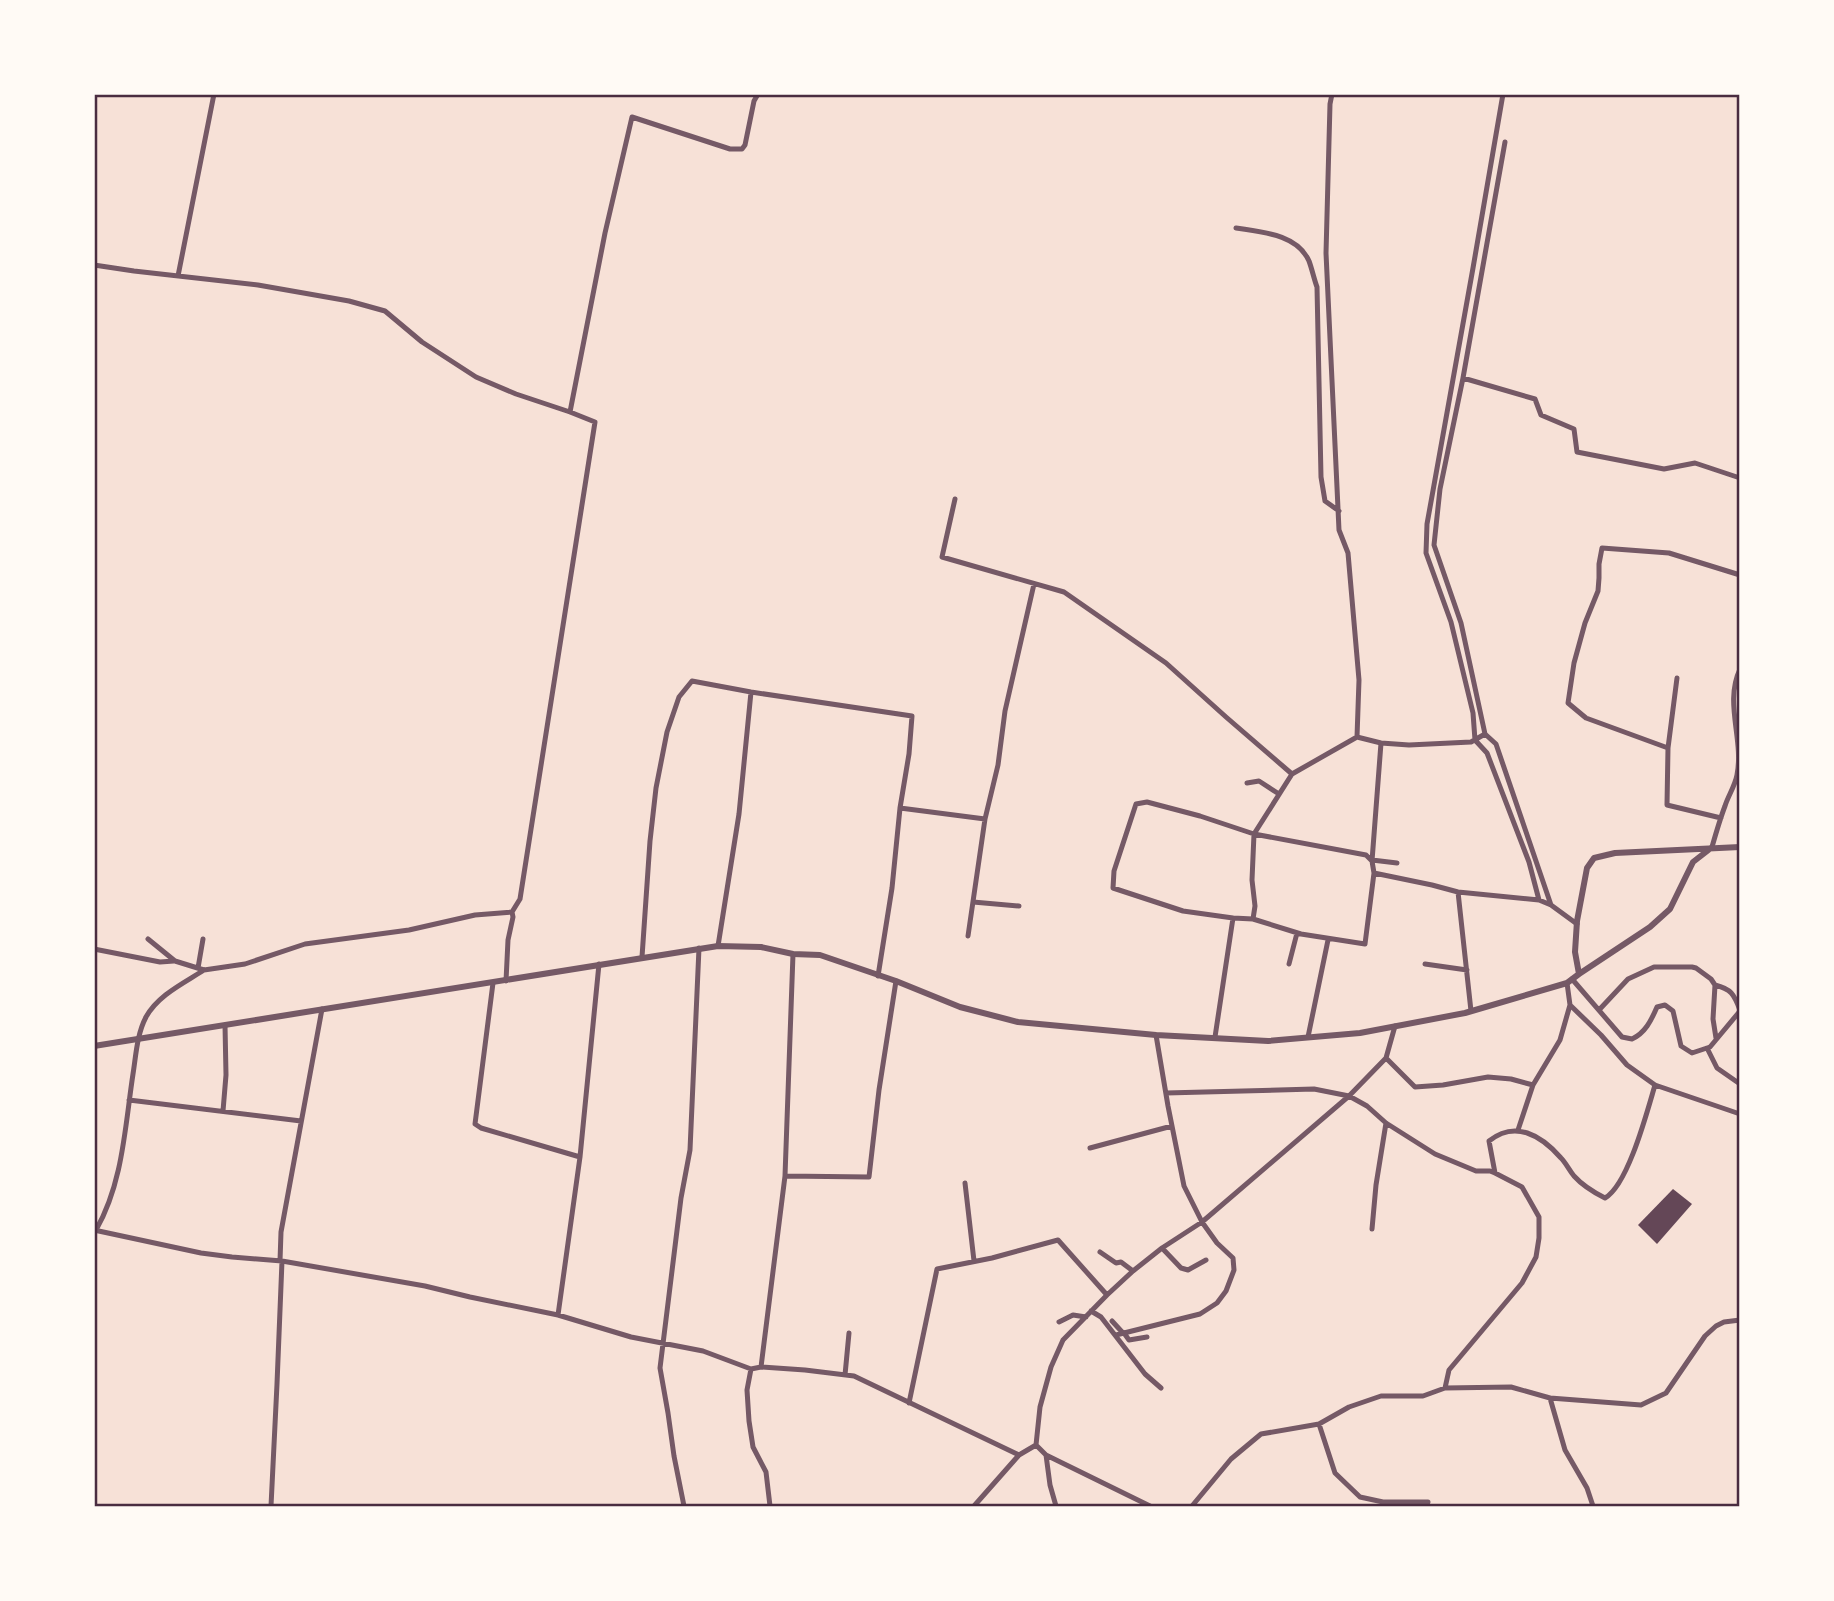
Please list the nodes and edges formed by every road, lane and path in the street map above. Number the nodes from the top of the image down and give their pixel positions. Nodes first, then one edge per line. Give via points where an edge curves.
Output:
1 (214, 94) edge
2 (758, 94) edge
3 (1332, 94) edge
4 (1503, 94) edge
5 (1504, 142) dead end
6 (1236, 228) dead end
7 (94, 265) edge
8 (178, 276) junction
9 (1463, 378) junction
10 (570, 412) junction
11 (1740, 469) edge
12 (1738, 477) edge
13 (955, 499) dead end
14 (1339, 511) junction
15 (1740, 575) edge
16 (1034, 584) junction
17 (1740, 668) edge
18 (1677, 678) dead end
19 (751, 692) junction
20 (1485, 734) junction
21 (1357, 737) junction
22 (1475, 740) junction
23 (1381, 743) junction
24 (1668, 748) junction
25 (1292, 774) junction
26 (1247, 783) dead end
27 (1279, 794) junction
28 (900, 808) junction
29 (1721, 818) junction
30 (985, 819) junction
31 (1254, 834) junction
32 (1712, 847) junction
33 (1740, 847) edge
34 (1372, 860) junction
35 (1397, 863) dead end
36 (1374, 873) junction
37 (1458, 892) junction
38 (1539, 900) junction
39 (972, 902) junction
40 (1551, 905) junction
41 (1019, 906) dead end
42 (512, 912) junction
43 (1233, 918) junction
44 (1253, 919) junction
45 (1577, 924) junction
46 (1297, 933) junction
47 (968, 936) dead end
48 (148, 939) dead end
49 (203, 939) dead end
50 (1328, 940) junction
51 (718, 946) junction
52 (699, 948) junction
53 (94, 949) edge
54 (793, 954) junction
55 (642, 957) junction
56 (175, 961) junction
57 (599, 964) junction
58 (1289, 964) dead end
59 (1425, 964) dead end
60 (201, 969) junction
61 (1467, 970) junction
62 (1579, 974) junction
63 (877, 976) junction
64 (506, 981) junction
65 (896, 981) junction
66 (1570, 981) junction
67 (493, 983) junction
68 (1715, 985) junction
69 (1570, 1005) junction
70 (322, 1009) junction
71 (1599, 1010) junction
72 (1471, 1011) junction
73 (1740, 1011) edge
74 (225, 1025) junction
75 (1395, 1026) junction
76 (1156, 1035) junction
77 (1215, 1037) junction
78 (1308, 1037) junction
79 (139, 1038) junction
80 (1717, 1039) junction
81 (94, 1046) edge
82 (1707, 1048) junction
83 (1386, 1058) junction
84 (1740, 1084) edge
85 (1533, 1085) junction
86 (1655, 1085) junction
87 (1166, 1093) junction
88 (1349, 1096) junction
89 (129, 1100) junction
90 (223, 1111) junction
91 (1740, 1114) edge
92 (301, 1121) junction
93 (1386, 1123) junction
94 (1172, 1126) junction
95 (1518, 1130) junction
96 (1090, 1148) dead end
97 (580, 1157) junction
98 (1495, 1173) junction
99 (785, 1176) junction
100 (965, 1183) dead end
101 (1202, 1222) junction
102 (1372, 1229) dead end
103 (95, 1230) edge
104 (1162, 1248) junction
105 (1100, 1252) dead end
106 (1206, 1260) dead end
107 (281, 1261) junction
108 (974, 1261) junction
109 (1133, 1271) junction
110 (1107, 1295) junction
111 (1089, 1314) junction
112 (558, 1315) junction
113 (1740, 1320) edge
114 (1112, 1321) dead end
115 (1059, 1322) dead end
116 (849, 1333) dead end
117 (1124, 1333) junction
118 (1116, 1335) junction
119 (1147, 1337) dead end
120 (663, 1344) junction
121 (761, 1367) junction
122 (751, 1369) junction
123 (845, 1375) junction
124 (1161, 1388) dead end
125 (1445, 1388) junction
126 (1550, 1398) junction
127 (909, 1403) junction
128 (1320, 1424) junction
129 (1036, 1446) junction
130 (1019, 1455) junction
131 (1046, 1455) junction
132 (1428, 1502) dead end
133 (271, 1507) edge
134 (684, 1507) edge
135 (770, 1507) edge
136 (974, 1507) edge
137 (1056, 1507) edge
138 (1150, 1507) edge
139 (1192, 1507) edge
140 (1593, 1507) edge

1 - 8 street
2 - 10 street via 742,149 632,117
3 - 14 street via 1326,253
4 - 22 street via 1427,524 1426,553 1451,622
5 - 9 street
6 - 14 street via 1295,243 1308,259 1317,287 1321,477 1325,500
7 - 8 street
8 - 10 street via 284,290 385,311 476,377
9 - 12 street via 1535,399 1541,415 1574,429 1577,452 1664,469 1695,463
9 - 20 street via 1433,545 1461,623
10 - 42 street via 595,422 520,898
11 - 12 street
13 - 16 street via 943,558
14 - 21 street via 1339,530 1348,553 1359,680
15 - 24 street via 1669,553 1602,548 1598,591 1574,663 1568,703 1586,718
16 - 25 street via 1065,592 1166,663
16 - 30 street
17 - 29 street via 1732,704 1737,777
18 - 24 street
19 - 28 street via 912,716
19 - 51 street via 739,814
19 - 55 street via 692,681 679,697 656,788
20 - 22 street
20 - 40 street via 1496,744
21 - 23 street
21 - 25 street
22 - 23 street
22 - 38 street via 1487,752
23 - 34 street
24 - 29 street via 1667,805
25 - 27 street
26 - 27 street via 1259,781
27 - 31 street
28 - 30 street
28 - 63 street
29 - 32 street
30 - 39 street
31 - 34 street via 1366,855
31 - 43 street via 1147,802 1136,804 1114,872 1113,888 1183,911
31 - 44 street
32 - 33 street
32 - 45 street via 1594,858 1587,867
32 - 62 street via 1693,862 1671,909
34 - 35 street
34 - 36 street
36 - 37 street
36 - 50 street via 1365,944
37 - 38 street
37 - 61 street
38 - 40 street
39 - 41 street
39 - 47 street
40 - 45 street
42 - 60 street via 305,944 245,964
42 - 64 street
43 - 44 street
43 - 77 street
44 - 46 street
45 - 62 street
46 - 50 street
46 - 58 street
48 - 56 street
49 - 60 street
50 - 78 street
51 - 52 street
51 - 54 street via 761,947
52 - 55 street
52 - 120 street via 690,1150
53 - 56 street
54 - 63 street via 820,955
54 - 99 street
55 - 57 street
56 - 60 street
57 - 64 street
57 - 97 street
59 - 61 street
60 - 79 street via 161,998 146,1017
61 - 72 street
62 - 66 street
63 - 65 street
64 - 67 street
65 - 76 street via 960,1007 1018,1022
65 - 99 street via 869,1177
66 - 69 street
66 - 71 street
66 - 72 street
67 - 70 street
67 - 97 street via 475,1124
68 - 71 street via 1696,968 1654,967 1628,979
68 - 73 street via 1727,988
68 - 80 street
69 - 85 street via 1560,1040
69 - 86 street via 1627,1065
70 - 74 street
70 - 92 street
71 - 82 street via 1622,1037 1632,1040 1647,1026 1657,1007 1665,1005 1673,1012 1681,1046 1692,1053
72 - 75 street
73 - 80 street
74 - 79 street
74 - 90 street
75 - 78 street
75 - 83 street
76 - 77 street
76 - 87 street
77 - 78 street via 1268,1041
79 - 81 street
79 - 89 street
80 - 82 street
82 - 84 street via 1717,1068
83 - 85 street via 1415,1087 1488,1077
83 - 88 street
85 - 95 street
86 - 91 street
86 - 95 street via 1626,1172 1605,1198 1591,1191 1549,1146
87 - 88 street via 1314,1089
87 - 94 street
88 - 93 street
88 - 101 street
89 - 90 street
89 - 103 street via 115,1185
90 - 92 street
92 - 107 street via 281,1232
93 - 98 street via 1436,1154 1476,1171
93 - 102 street
94 - 96 street
94 - 101 street via 1184,1186
95 - 98 street via 1489,1141
97 - 112 street
98 - 125 street via 1522,1187 1539,1217 1536,1257 1522,1283 1449,1370
99 - 121 street
100 - 108 street
101 - 104 street
101 - 117 street via 1233,1258 1226,1291 1200,1314
103 - 107 street via 201,1252
104 - 106 street via 1188,1270
104 - 109 street
105 - 109 street
107 - 112 street
107 - 133 street
108 - 110 street via 1058,1240
108 - 127 street via 937,1269
109 - 110 street
110 - 111 street
111 - 115 street
111 - 118 street via 1101,1317
111 - 129 street via 1063,1340 1051,1367
112 - 120 street
113 - 126 street via 1716,1326 1666,1394 1641,1405
114 - 117 street
116 - 123 street
117 - 118 street
117 - 119 street via 1129,1340
118 - 124 street
120 - 122 street via 703,1351
120 - 134 street via 660,1368
121 - 122 street
121 - 123 street
122 - 135 street via 749,1421 753,1447 766,1472
123 - 127 street
125 - 126 street via 1511,1387
125 - 128 street via 1423,1396 1381,1396
126 - 140 street via 1565,1450
127 - 130 street
128 - 132 street via 1335,1473 1360,1497
128 - 139 street via 1261,1434 1231,1459
129 - 130 street
129 - 131 street
130 - 136 street
131 - 137 street
131 - 138 street

